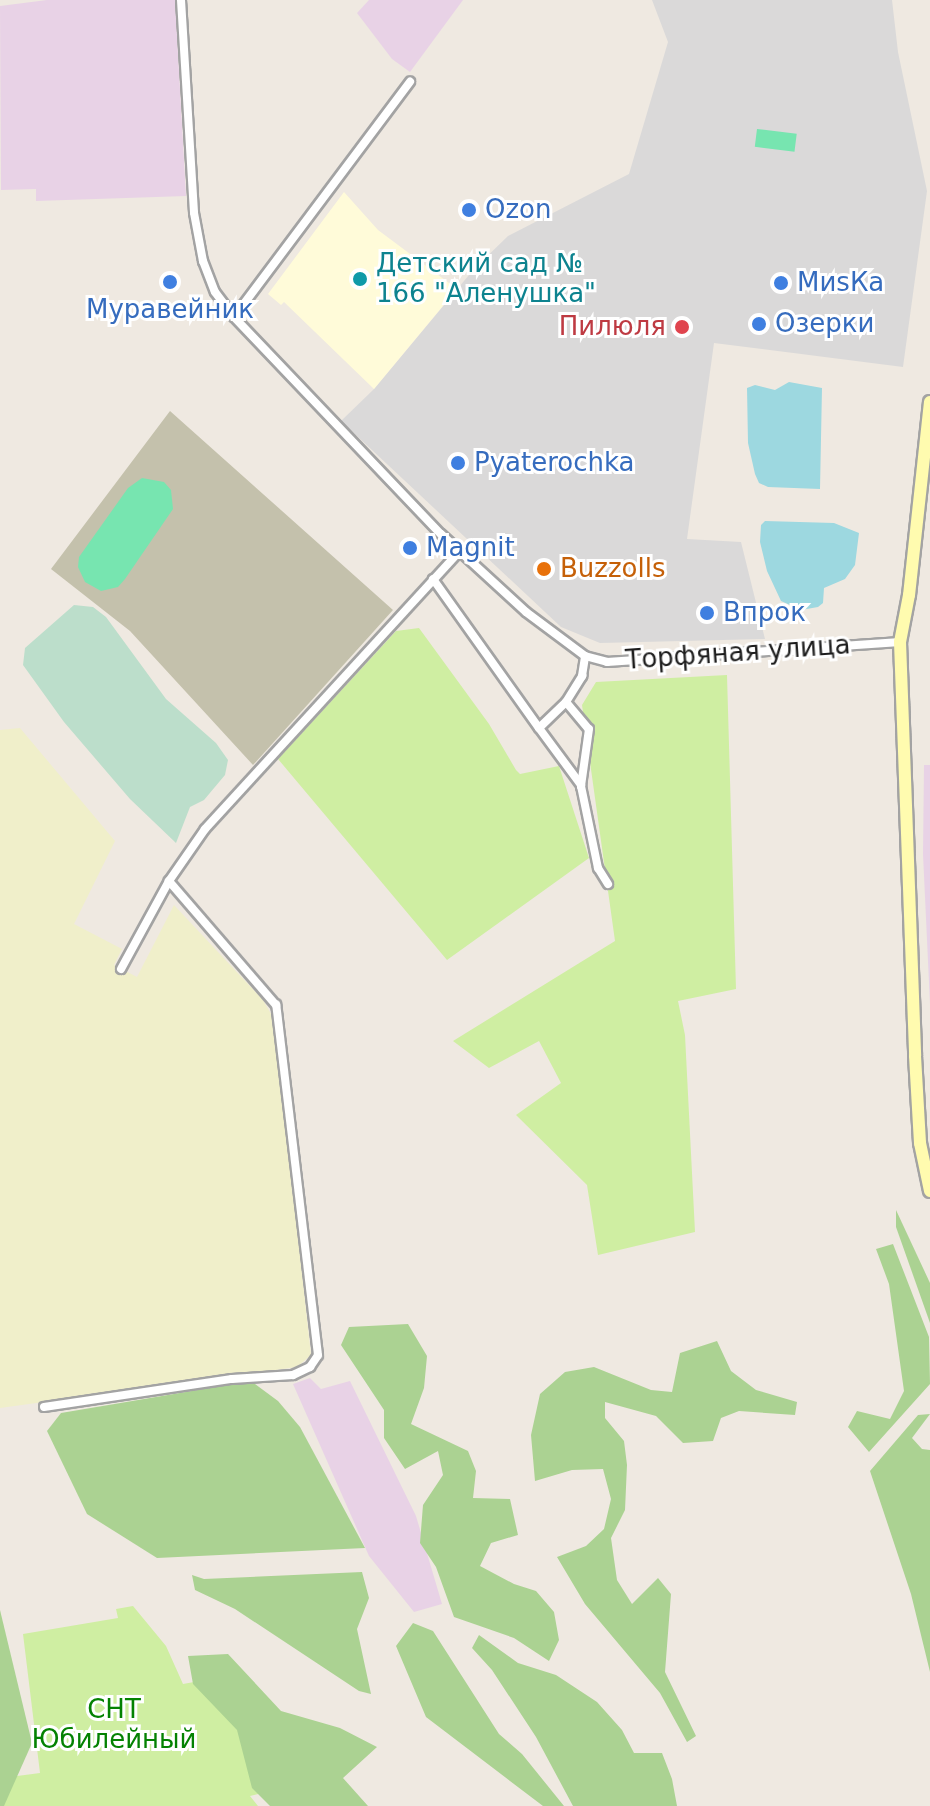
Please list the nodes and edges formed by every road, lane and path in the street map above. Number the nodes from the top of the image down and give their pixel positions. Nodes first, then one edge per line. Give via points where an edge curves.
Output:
1 (181, 0) edge
2 (410, 82) dead end
3 (234, 317) junction
4 (930, 402) edge
5 (459, 552) junction
6 (433, 579) junction
7 (900, 642) junction
8 (585, 656) junction
9 (566, 702) junction
10 (539, 728) junction
11 (581, 786) junction
12 (169, 881) junction
13 (608, 884) dead end
14 (121, 969) dead end
15 (930, 1191) edge
16 (44, 1407) dead end

1 - 3 street, Торфяная улица via 196,226 211,284
2 - 3 street
3 - 5 street, Торфяная улица
4 - 7 main road
5 - 6 street
5 - 8 street, Торфяная улица
6 - 10 street
6 - 12 street via 221,810
7 - 8 street, Торфяная улица via 639,661
7 - 15 main road via 915,1056 920,1143
8 - 9 street via 582,676
9 - 10 street
9 - 11 street via 589,729
10 - 11 street
11 - 13 street via 598,868
12 - 14 street
12 - 16 street via 276,1005 318,1355 310,1367 293,1375

